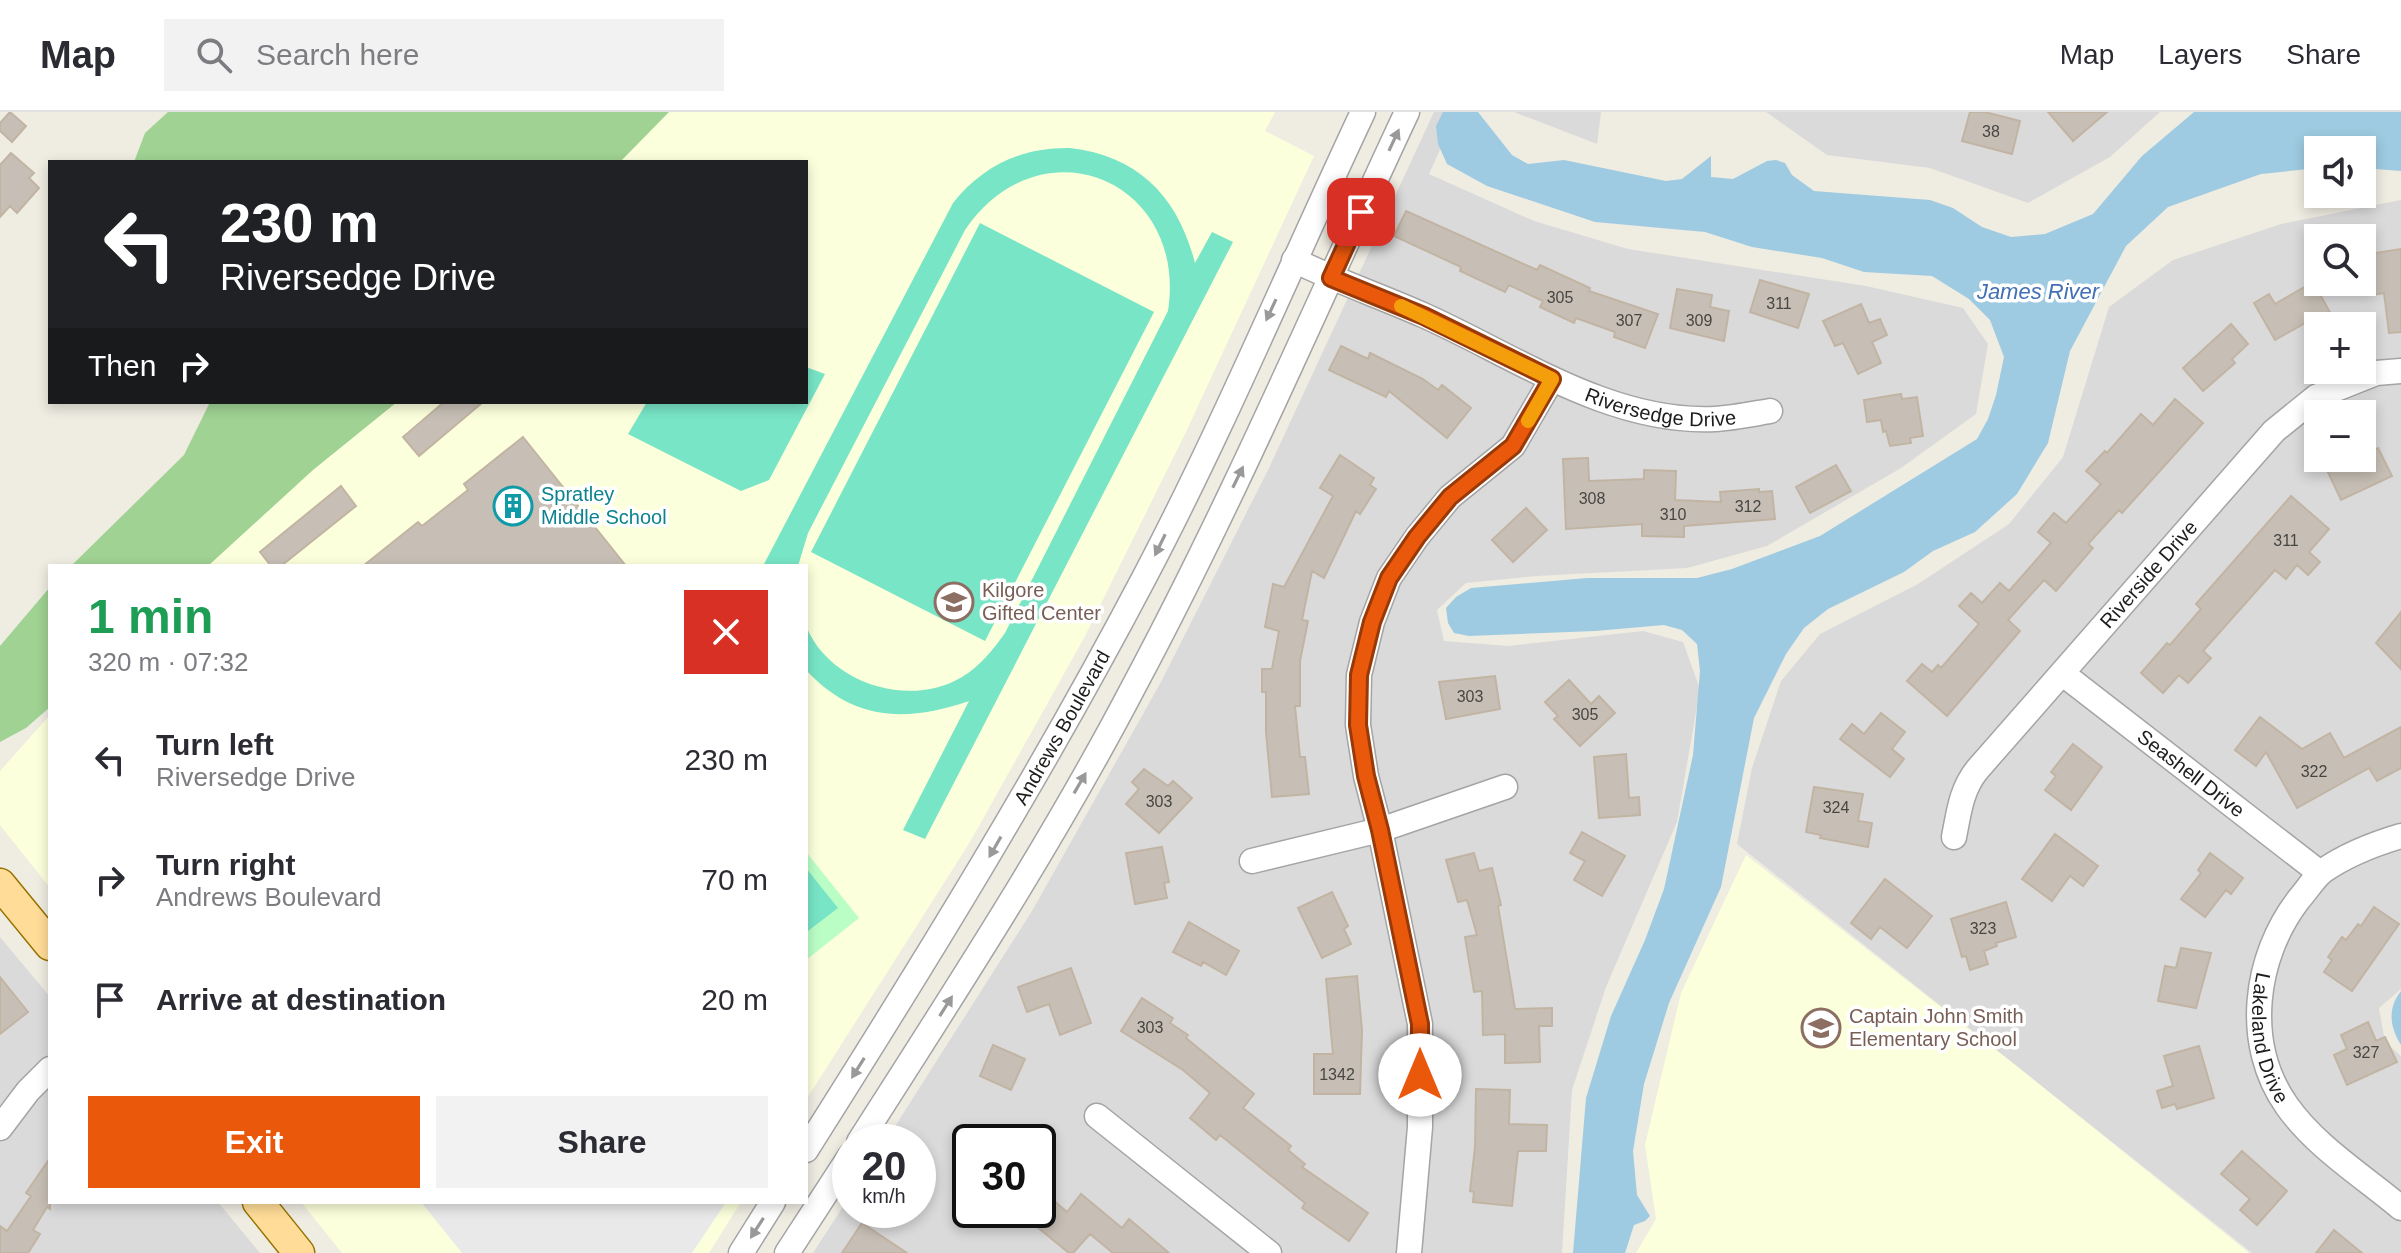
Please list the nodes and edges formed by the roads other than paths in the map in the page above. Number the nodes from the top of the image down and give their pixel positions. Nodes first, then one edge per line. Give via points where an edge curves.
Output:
1 (1363, 112) edge
2 (1407, 112) edge
3 (1294, 260) junction
4 (1331, 278) junction
5 (2401, 371) edge
6 (1552, 379) junction
7 (1770, 411) dead end
8 (2063, 674) junction
9 (1505, 787) dead end
10 (1380, 830) junction
11 (2401, 836) edge
12 (1954, 837) dead end
13 (1252, 861) dead end
14 (2320, 873) junction
15 (0, 884) edge
16 (48, 943) edge
17 (48, 1071) edge
18 (1097, 1116) dead end
19 (870, 1124) edge
20 (0, 1128) edge
21 (808, 1147) edge
22 (832, 1184) edge
23 (260, 1204) edge
24 (772, 1204) edge
25 (2401, 1208) edge
26 (299, 1253) edge
27 (741, 1253) edge
28 (787, 1253) edge
29 (1269, 1253) edge
30 (1409, 1253) edge

1 - 3 street, Andrews Boulevard
4 -> 2 street, Andrews Boulevard
3 - 4 street, Riversedge Drive
3 -> 21 street, Andrews Boulevard via 1146,575 1045,761
4 - 6 street, Riversedge Drive via 1424,316
19 -> 4 street, Andrews Boulevard via 1000,918 1133,689
5 - 8 street, Riverside Drive via 2376,373 2316,397 2274,431
6 - 7 street, Riversedge Drive via 1663,416 1714,419
6 - 10 street via 1513,446 1450,497 1417,537 1389,578 1372,622 1359,675 1358,725
8 - 12 street, Riverside Drive via 1967,782
8 - 14 street, Seashell Drive
9 - 10 street
10 - 13 street
10 - 30 street via 1420,1024 1420,1127
11 - 14 street, Lakeland Drive
14 - 25 street, Lakeland Drive via 2291,910 2262,980 2264,1060 2299,1121
15 - 16 main road
17 - 20 street
18 - 29 street
22 - 28 street
23 - 26 main road
24 -> 27 street

